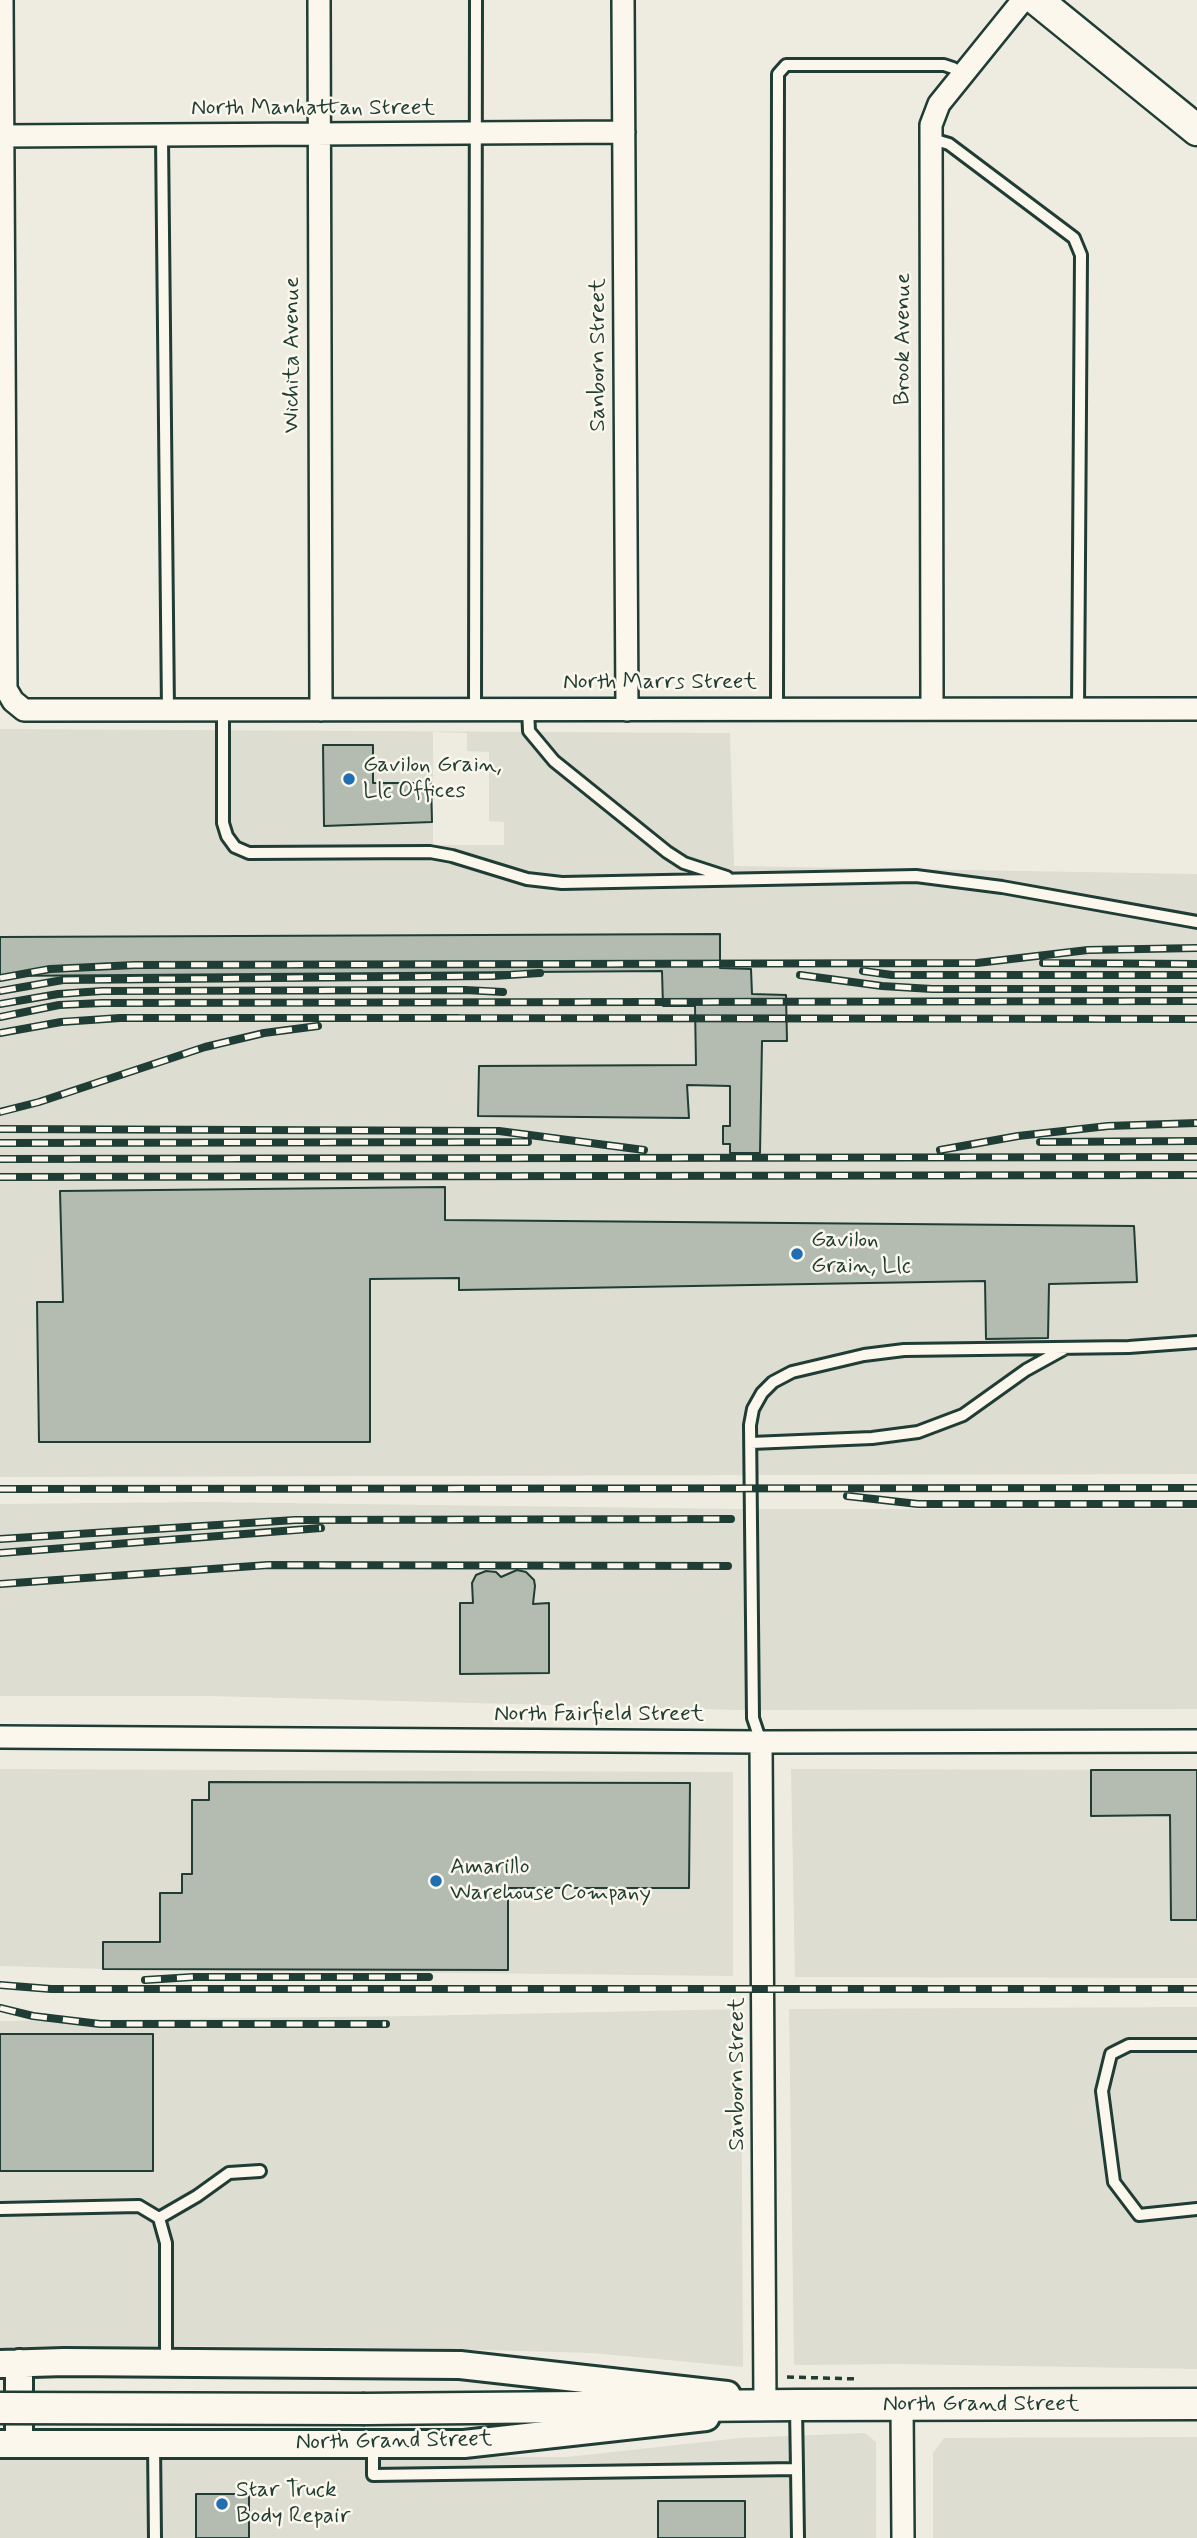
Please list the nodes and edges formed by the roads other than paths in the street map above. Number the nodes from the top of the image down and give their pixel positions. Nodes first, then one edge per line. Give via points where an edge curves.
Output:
1 (2, 0) edge
2 (319, 0) edge
3 (476, 0) edge
4 (623, 0) edge
5 (1023, 0) edge
6 (1037, 0) edge
7 (962, 74) junction
8 (1197, 130) edge
9 (624, 132) junction
10 (319, 134) junction
11 (475, 134) junction
12 (3, 136) junction
13 (162, 137) junction
14 (930, 141) junction
15 (475, 709) junction
16 (528, 709) junction
17 (778, 709) junction
18 (932, 709) junction
19 (1078, 709) junction
20 (1197, 709) edge
21 (321, 710) junction
22 (627, 710) junction
23 (168, 711) junction
24 (223, 711) junction
25 (737, 880) junction
26 (1197, 922) edge
27 (1197, 1342) edge
28 (1066, 1348) junction
29 (751, 1443) junction
30 (0, 1737) edge
31 (1197, 1741) edge
32 (761, 1742) junction
33 (1197, 2045) edge
34 (260, 2171) dead end
35 (0, 2209) edge
36 (1197, 2209) edge
37 (159, 2218) junction
38 (166, 2363) junction
39 (10, 2364) edge
40 (796, 2404) junction
41 (902, 2404) junction
42 (1197, 2404) edge
43 (765, 2405) junction
44 (0, 2408) edge
45 (10, 2444) edge
46 (154, 2444) junction
47 (373, 2444) junction
48 (797, 2469) junction
49 (155, 2538) edge
50 (798, 2538) edge
51 (903, 2538) edge

1 - 12 street, North Marrs Street
2 - 10 street, Wichita Avenue
3 - 11 lane
4 - 9 street, Sanborn Street
5 - 7 street, Brook Avenue
6 - 8 main road
7 - 14 street, Brook Avenue via 934,114
7 - 17 lane via 944,65 786,65 778,74
9 - 11 street, North Manhattan Street
9 - 22 street, Sanborn Street
10 - 11 street, North Manhattan Street
10 - 13 street, North Manhattan Street
10 - 21 street, Wichita Avenue
11 - 15 lane
12 - 13 street, North Manhattan Street
12 - 23 street, North Marrs Street via 6,689 24,710
13 - 23 lane
14 - 18 street, Brook Avenue
14 - 19 lane via 949,144 1074,238 1081,255
15 - 16 street, North Marrs Street
15 - 21 street, North Marrs Street
16 - 22 street, North Marrs Street
16 - 25 lane via 529,731 554,761 667,852 684,863
17 - 18 street, North Marrs Street
17 - 22 street, North Marrs Street
18 - 19 street, North Marrs Street
19 - 20 street, North Marrs Street
21 - 24 street, North Marrs Street
23 - 24 street, North Marrs Street
24 - 25 lane via 223,823 234,847 249,853 430,852 527,879 562,883
25 - 26 lane via 916,876
27 - 28 lane
28 - 29 lane via 963,1415 918,1432
28 - 29 lane via 916,1349 792,1372 762,1393 753,1409
29 - 32 lane via 753,1718
30 - 32 street, North Fairfield Street
31 - 32 street, North Fairfield Street
32 - 43 street, Sanborn Street
33 - 36 lane via 1129,2045 1111,2054 1102,2091 1114,2182 1139,2215
34 - 37 lane via 229,2173
35 - 37 lane via 139,2206
37 - 38 lane via 166,2243
38 - 39 street, North Grand Street
38 - 43 street, North Grand Street via 460,2365 740,2397
39 - 45 street, North Grand Street
40 - 41 main road, North Grand Street
40 - 43 main road, North Grand Street
40 - 48 lane
41 - 42 main road, North Grand Street
41 - 51 street
43 - 44 main road, North Grand Street, bridge
43 - 47 street, North Grand Street via 742,2413 464,2444
45 - 46 street, North Grand Street
46 - 47 street, North Grand Street via 341,2444 361,2437 368,2437
46 - 49 lane
47 - 48 lane via 373,2475
48 - 50 lane

